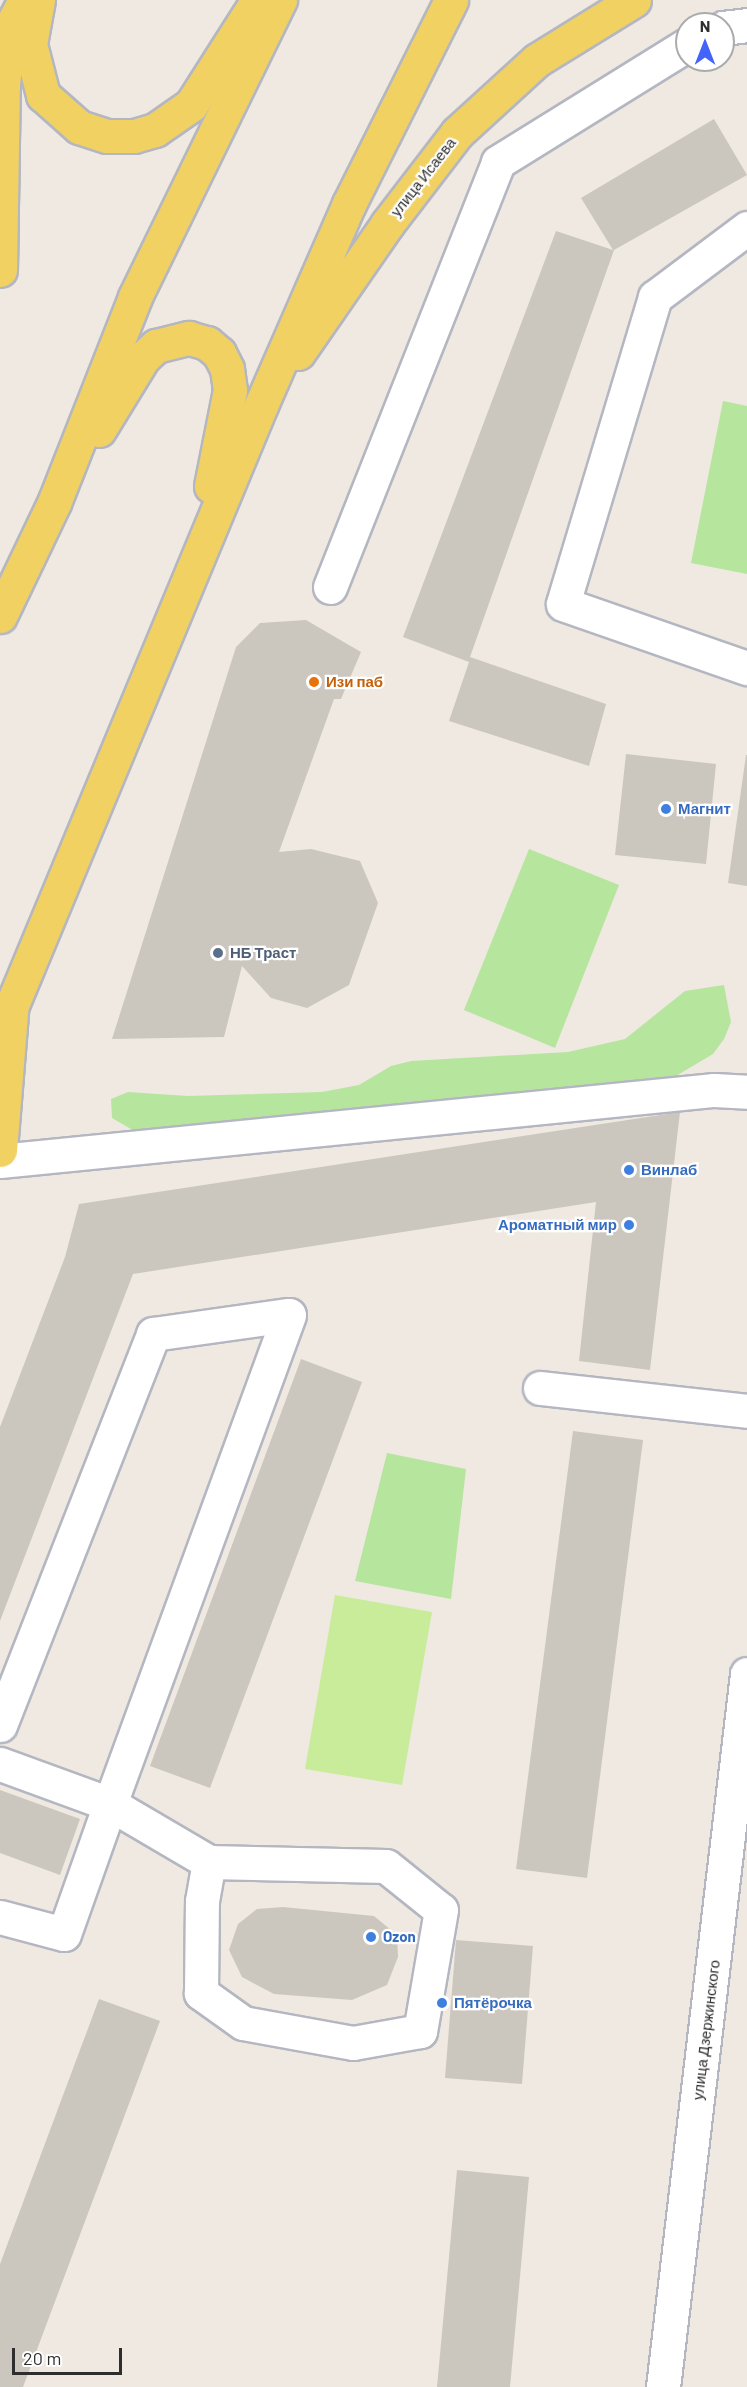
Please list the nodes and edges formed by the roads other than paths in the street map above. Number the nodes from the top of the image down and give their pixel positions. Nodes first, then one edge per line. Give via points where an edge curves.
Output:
1 (25, 0) edge
2 (38, 0) edge
3 (258, 0) edge
4 (280, 0) edge
5 (451, 0) edge
6 (634, 0) edge
7 (675, 52) edge
8 (0, 206) edge
9 (747, 228) edge
10 (0, 270) edge
11 (262, 403) junction
12 (54, 503) junction
13 (200, 545) junction
14 (330, 587) dead end
15 (0, 616) edge
16 (747, 669) edge
17 (5, 1023) edge
18 (747, 1092) edge
19 (0, 1150) edge
20 (0, 1161) edge
21 (540, 1388) dead end
22 (747, 1412) edge
23 (747, 1674) edge
24 (0, 1725) edge
25 (0, 1764) edge
26 (110, 1804) junction
27 (209, 1862) junction
28 (0, 1917) edge
29 (663, 2387) edge

1 - 8 main road via 9,30 6,52
2 - 3 main road via 30,44 43,95 79,127 107,136 134,136 155,130 191,105
4 - 12 main road via 135,297
5 - 11 main road via 349,204
6 - 11 main road, улица Исаева via 537,60 457,133
7 - 14 street via 498,162
8 - 10 main road
9 - 16 street via 655,297 563,604
11 - 13 main road
12 - 13 main road via 143,358 156,346 189,338 207,343 219,353 227,369 230,390
12 - 15 main road
13 - 17 main road
17 - 19 main road
18 - 20 street via 714,1090
21 - 22 street
23 - 29 street, улица Дзержинского
24 - 26 street via 153,1334 289,1315
25 - 26 street
26 - 27 street
26 - 28 street via 64,1934
27 - 27 street via 202,1901 201,1992 243,2023 353,2043 420,2031 441,1910 386,1866

